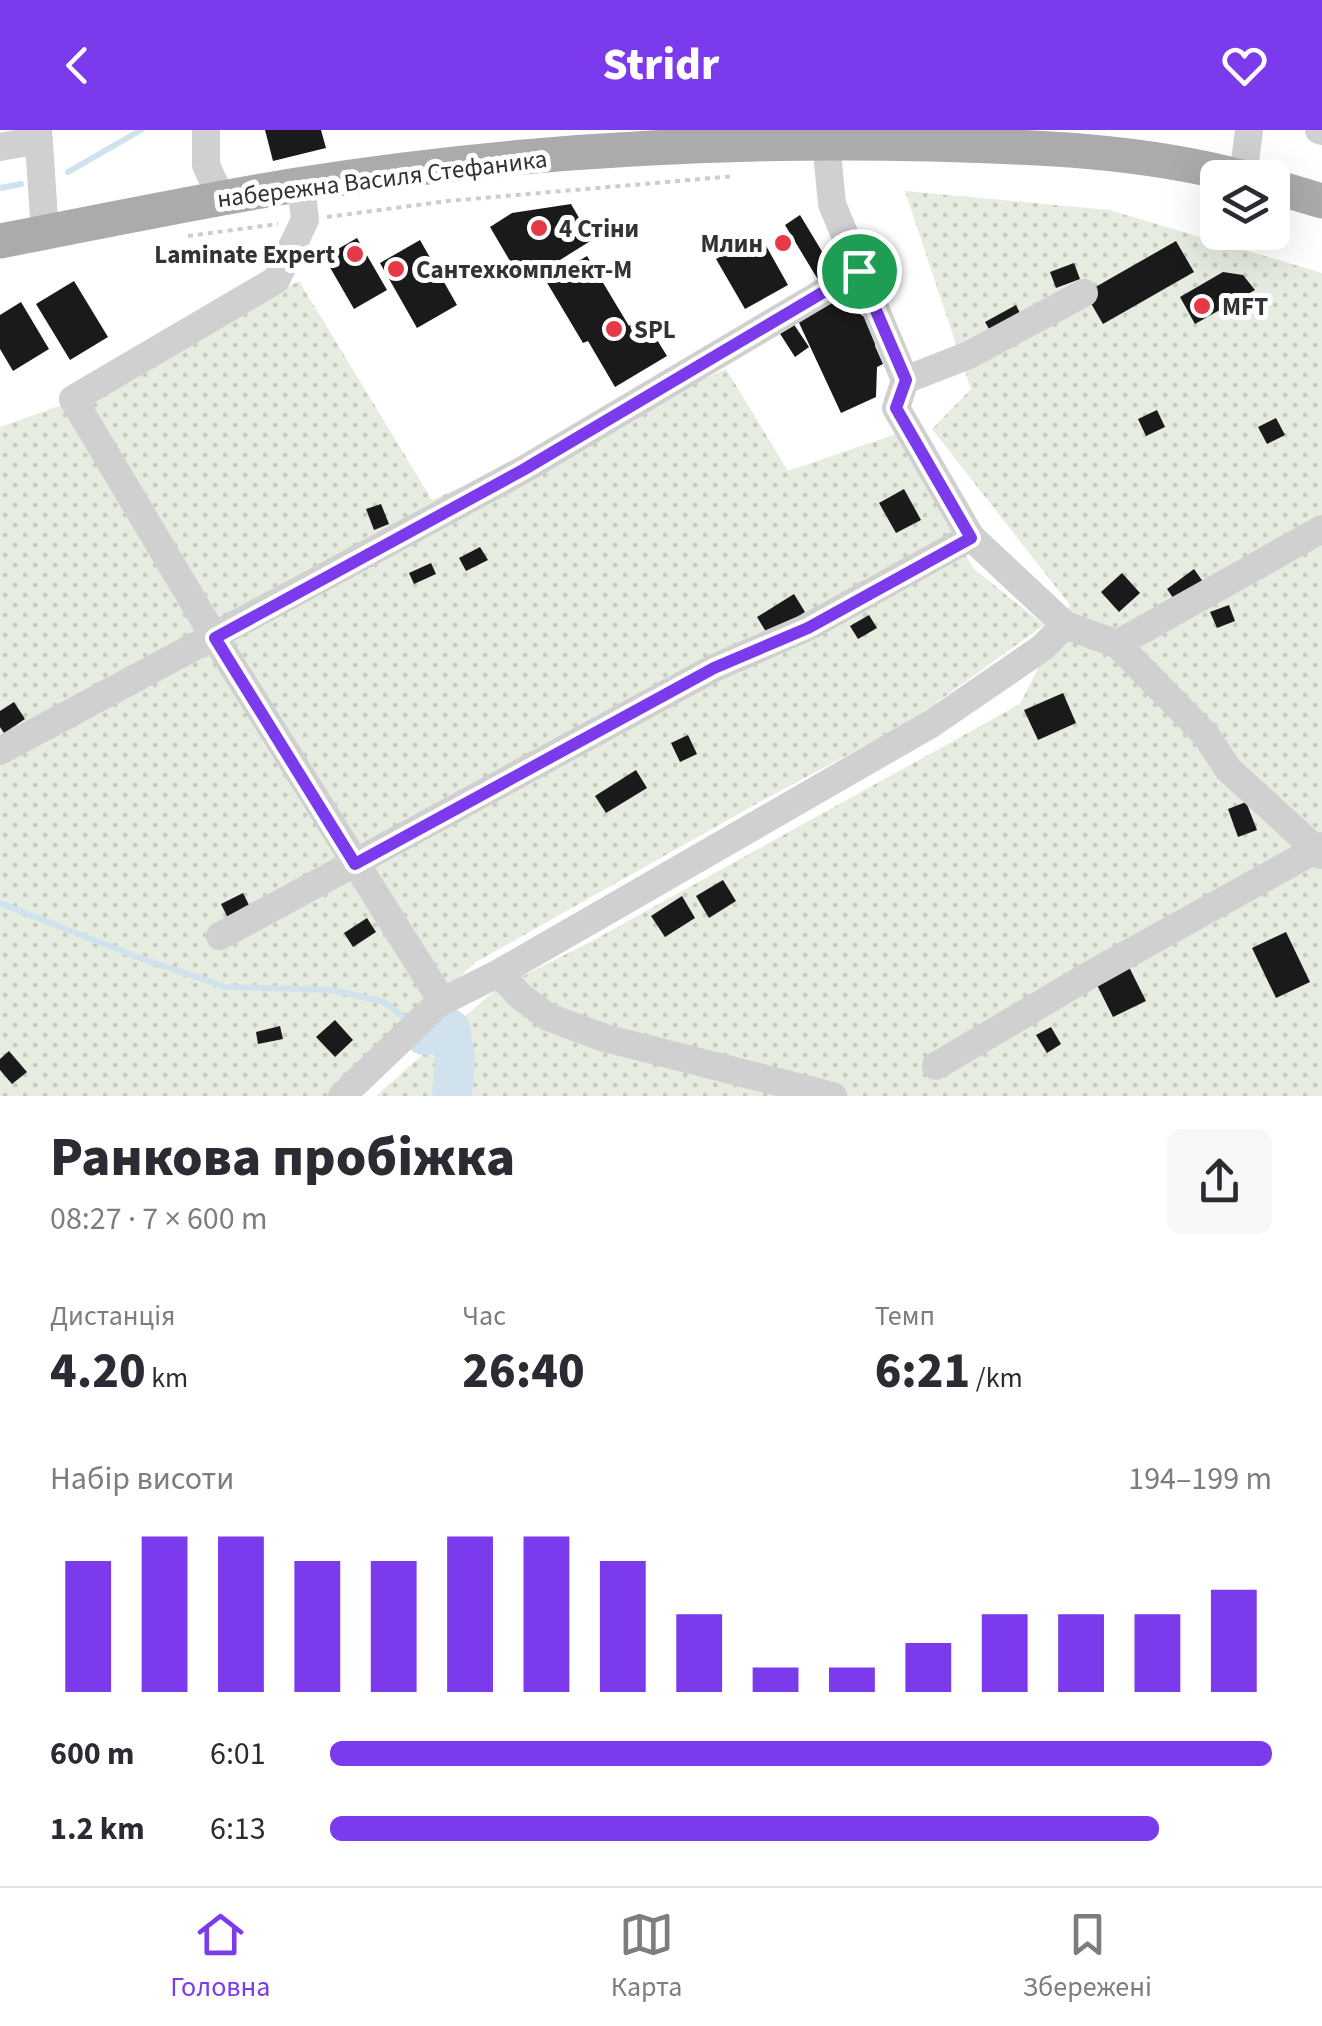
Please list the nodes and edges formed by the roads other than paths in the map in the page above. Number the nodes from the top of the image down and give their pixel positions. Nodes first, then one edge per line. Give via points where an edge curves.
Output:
1 (206, 130) edge
2 (1249, 130) edge
3 (38, 135) edge
4 (826, 142) junction
5 (0, 147) edge
6 (1246, 160) edge
7 (1200, 167) edge
8 (301, 184) junction
9 (1290, 191) edge
10 (221, 198) junction
11 (1322, 201) edge
12 (45, 232) junction
13 (0, 241) edge
14 (859, 271) junction
15 (1084, 293) dead end
16 (906, 380) junction
17 (1322, 528) edge
18 (971, 538) junction
19 (1065, 625) junction
20 (215, 638) junction
21 (1117, 644) junction
22 (0, 752) edge
23 (1321, 850) edge
24 (355, 864) junction
25 (220, 936) dead end
26 (499, 973) junction
27 (442, 1001) junction
28 (936, 1066) dead end
29 (342, 1096) edge
30 (833, 1096) edge

1 - 10 street via 206,165
2 - 6 street
3 - 5 street
3 - 12 street
4 - 7 main road, набережна Василя Стефаника via 1070,148
4 - 8 main road, набережна Василя Стефаника via 603,151
4 - 14 street via 832,204
8 - 10 main road, набережна Василя Стефаника
8 - 20 street via 305,220 276,280 73,399
9 - 11 main road
10 - 12 main road, набережна Василя Стефаника
12 - 13 main road, набережна Василя Стефаника
14 - 16 street
14 - 20 street via 523,470
15 - 16 street via 969,355
16 - 18 street via 896,408
17 - 21 street
18 - 19 street
18 - 24 street via 808,628 714,668
19 - 21 street
19 - 26 street via 931,724
20 - 22 street
20 - 24 street
21 - 23 street via 1204,734 1228,769
23 - 28 street
24 - 25 street
24 - 27 street
26 - 27 street
26 - 30 street via 548,1016 605,1038
27 - 29 street

